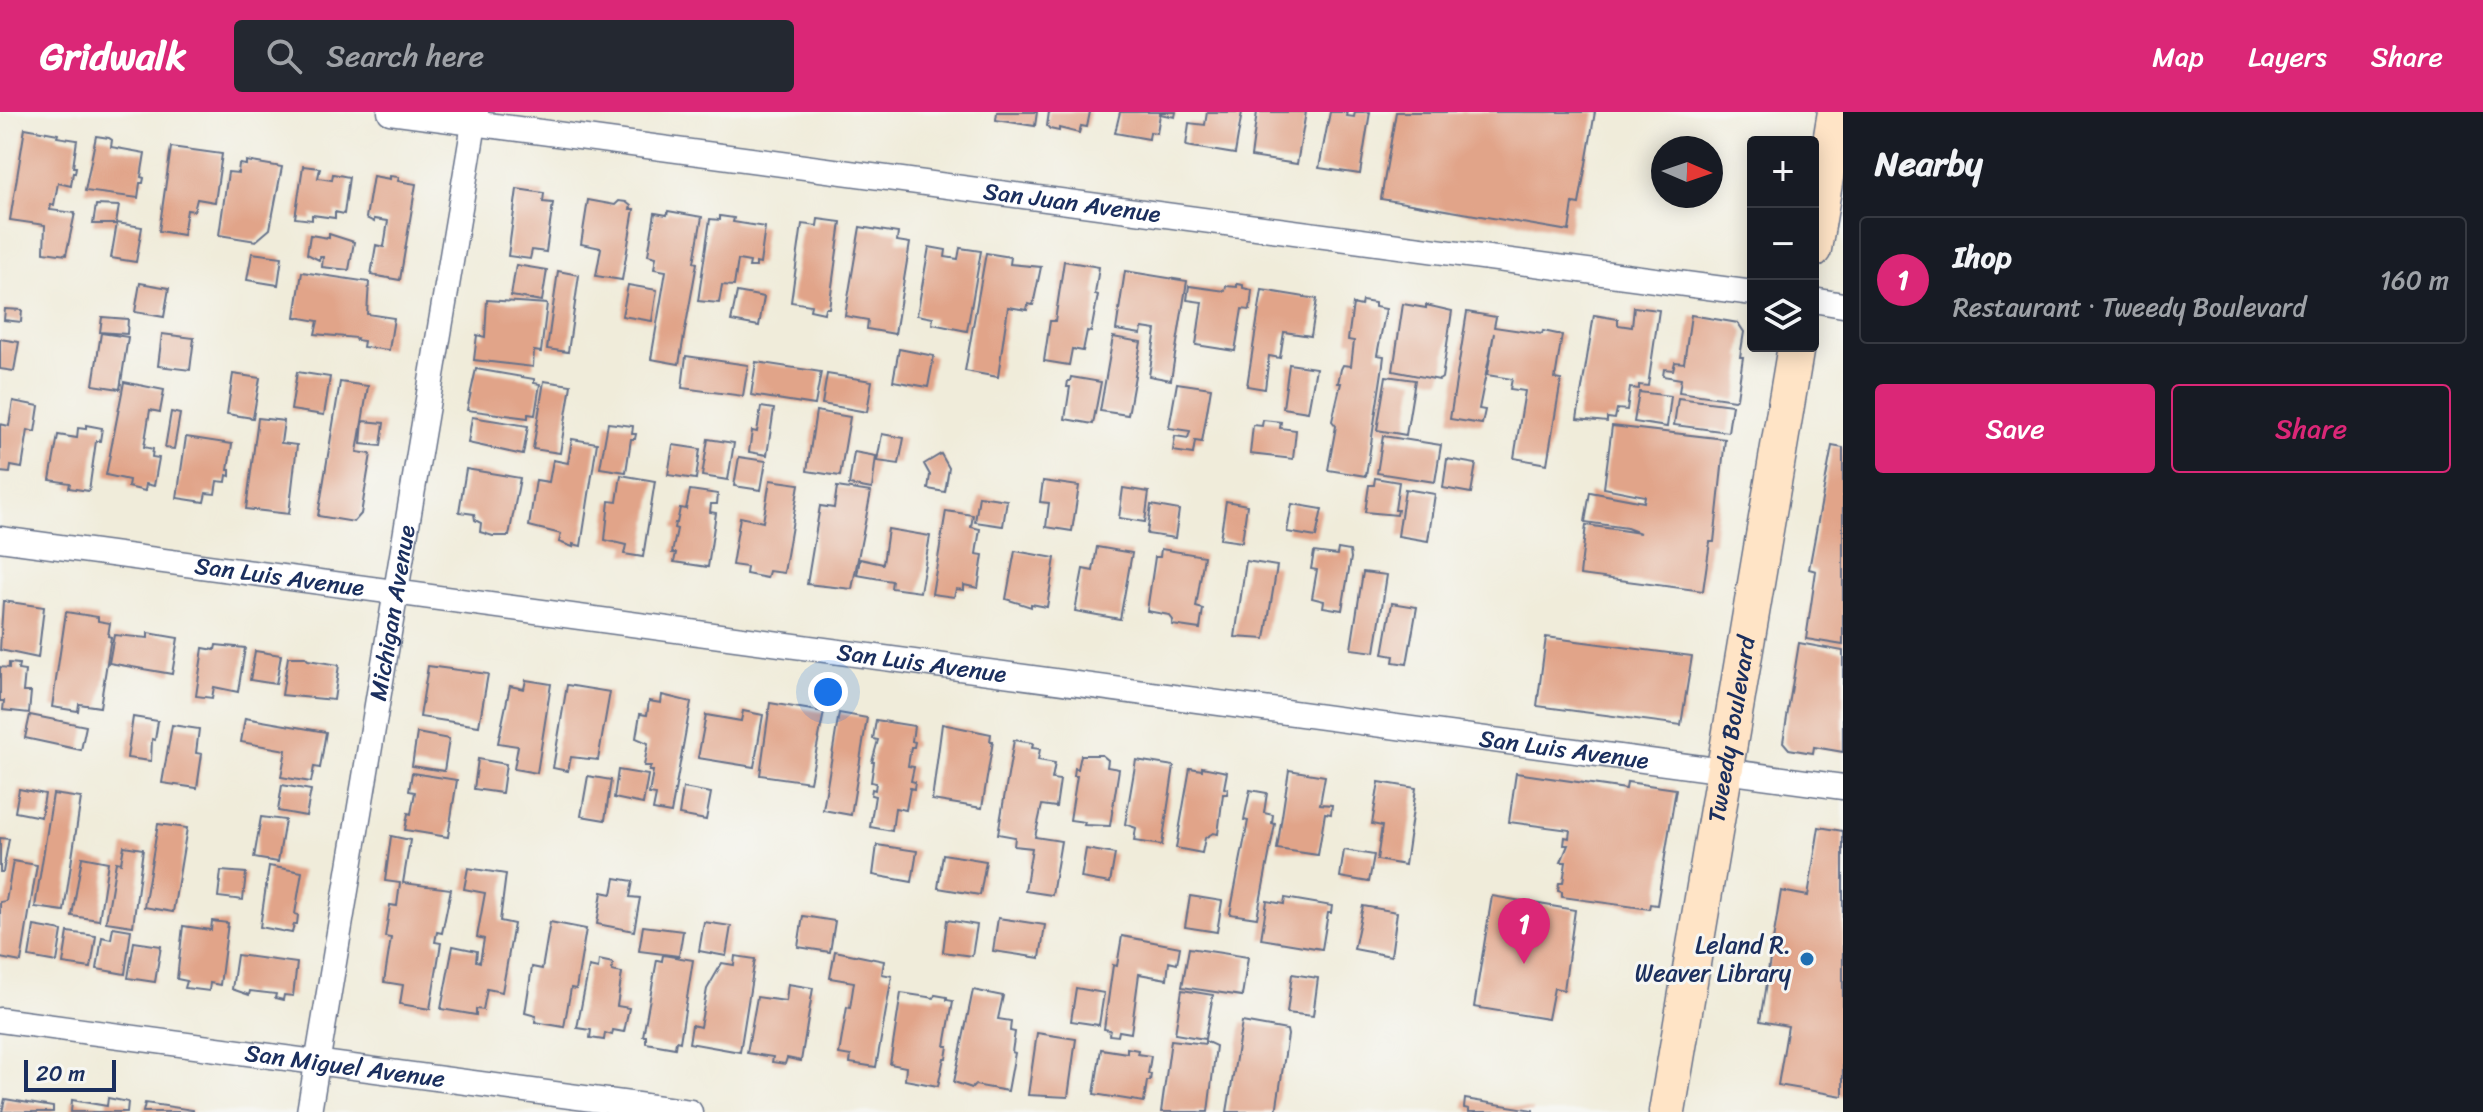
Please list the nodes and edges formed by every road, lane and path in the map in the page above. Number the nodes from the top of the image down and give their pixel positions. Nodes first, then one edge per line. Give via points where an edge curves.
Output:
1 (390, 112) edge
2 (1836, 112) edge
3 (475, 118) edge
4 (1819, 213) edge
5 (1747, 292) edge
6 (1819, 301) edge
7 (1843, 305) edge
8 (1795, 352) edge
9 (0, 539) edge
10 (396, 590) junction
11 (1724, 770) junction
12 (1843, 787) edge
13 (0, 1020) edge
14 (317, 1062) junction
15 (309, 1112) edge
16 (690, 1112) edge
17 (1667, 1112) edge

1 - 3 street, San Juan Avenue
2 - 4 main road
3 - 5 street, San Juan Avenue
3 - 10 street, Michigan Avenue
6 - 7 street
8 - 11 main road, Tweedy Boulevard
9 - 10 street, San Luis Avenue
10 - 11 street, San Luis Avenue
10 - 14 street, Michigan Avenue
11 - 12 street, San Luis Avenue
11 - 17 main road, Tweedy Boulevard
13 - 14 street, San Miguel Avenue
14 - 15 street, Michigan Avenue
14 - 16 street, San Miguel Avenue

